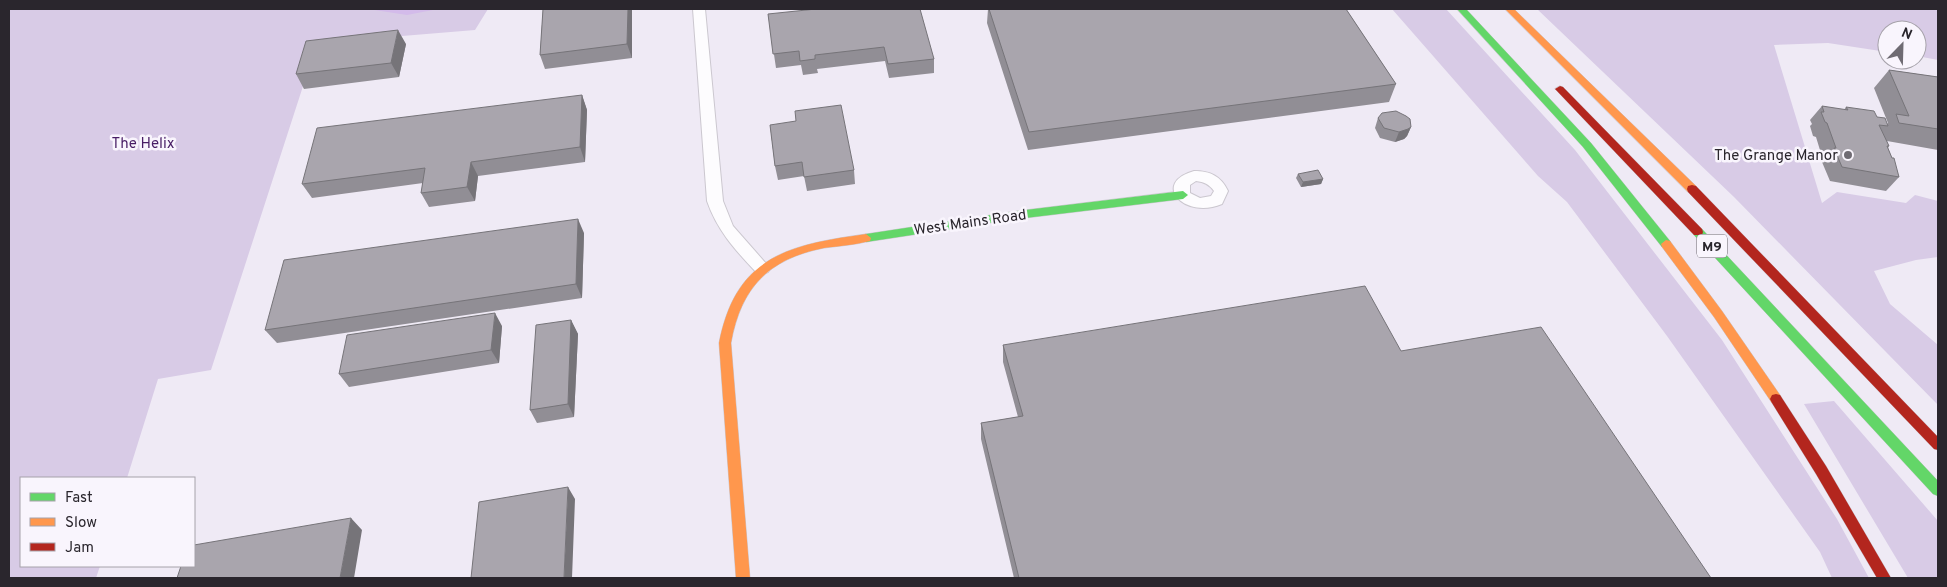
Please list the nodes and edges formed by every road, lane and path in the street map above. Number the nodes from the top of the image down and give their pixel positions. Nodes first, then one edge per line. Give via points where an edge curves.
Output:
1 (699, 9) edge
2 (1461, 9) edge
3 (1509, 9) edge
4 (1552, 81) dead end
5 (1183, 195) dead end
6 (762, 268) junction
7 (1938, 445) edge
8 (1938, 490) edge
9 (743, 578) edge
10 (1884, 578) edge

1 - 6 street via 715,200 720,219
2 - 10 main road via 1597,157 1683,267 1783,411
3 - 7 main road, M9 via 1723,220
4 - 8 main road, M9 via 1737,272
5 - 6 main road, West Mains Road via 1017,215 818,245 787,253
6 - 9 main road, West Mains Road via 731,314 725,343

